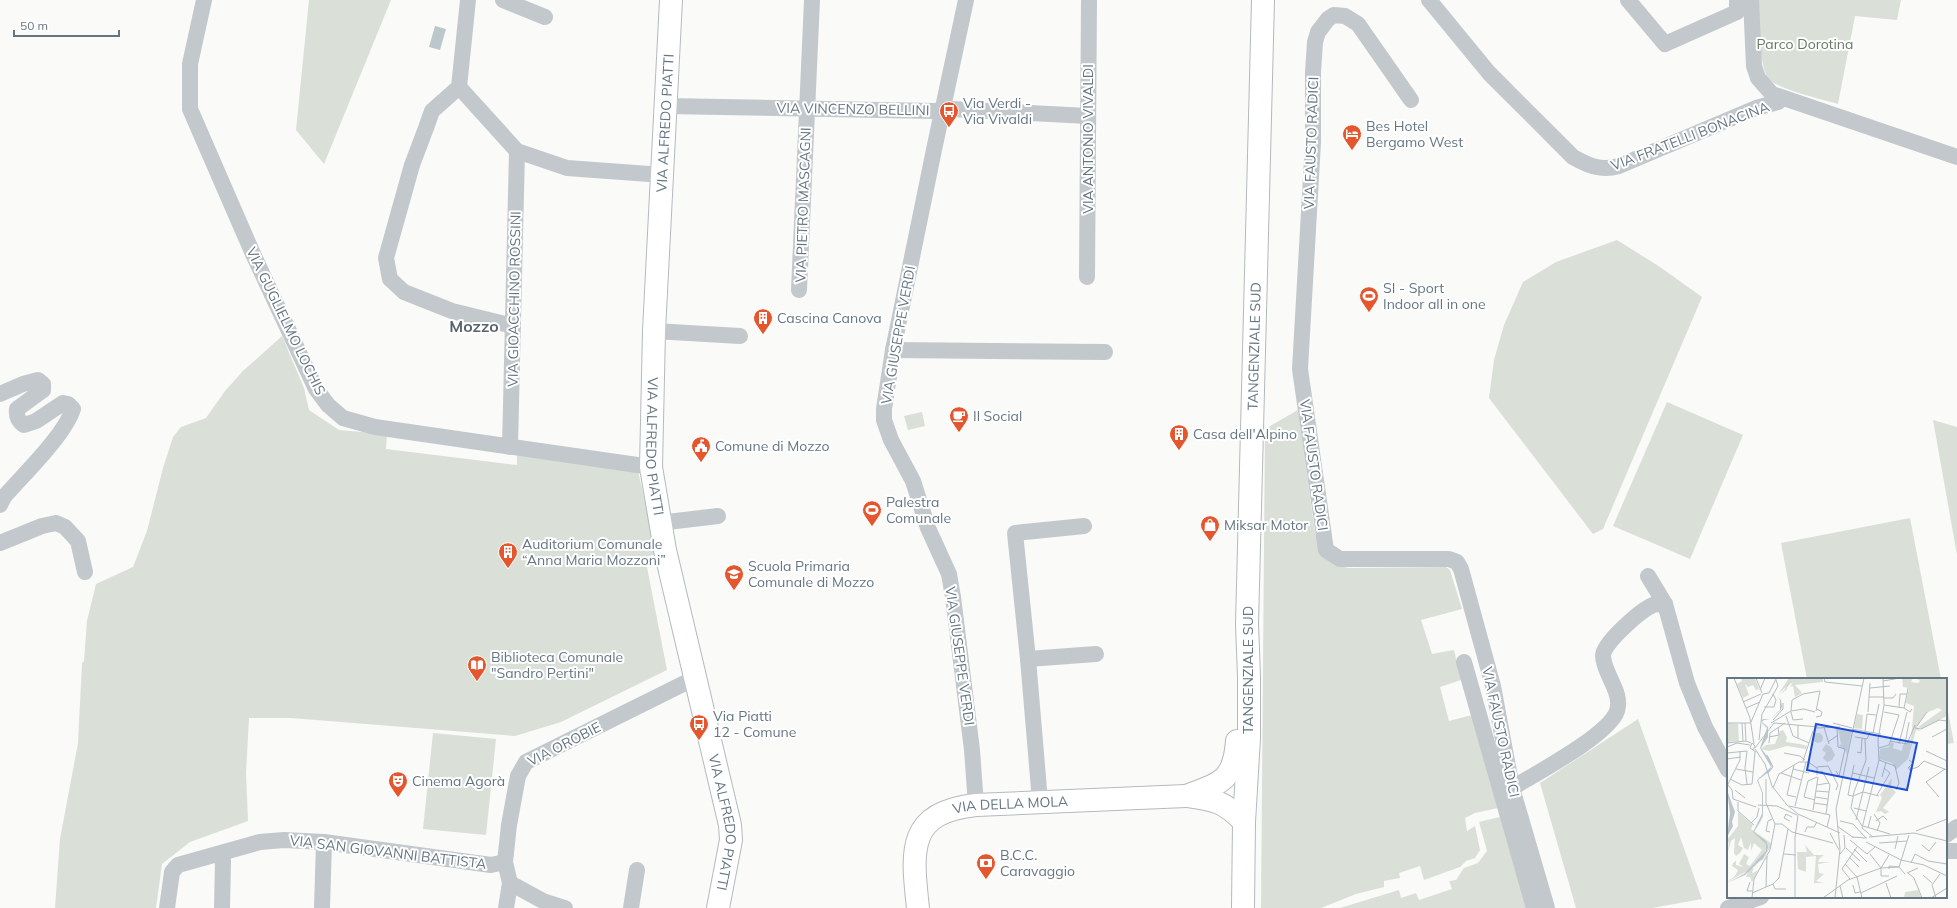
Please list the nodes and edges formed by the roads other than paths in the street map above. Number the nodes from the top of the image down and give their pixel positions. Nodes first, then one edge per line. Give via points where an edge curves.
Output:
1 (204, 0) edge
2 (468, 0) edge
3 (503, 0) edge
4 (671, 0) edge
5 (812, 0) edge
6 (966, 0) edge
7 (1089, 0) edge
8 (1263, 0) edge
9 (1429, 0) edge
10 (1628, 0) edge
11 (1737, 0) edge
12 (1751, 0) edge
13 (545, 17) dead end
14 (459, 87) junction
15 (1782, 98) junction
16 (1410, 100) dead end
17 (666, 106) junction
18 (806, 108) junction
19 (942, 109) junction
20 (1088, 116) junction
21 (517, 151) junction
22 (1957, 157) edge
23 (663, 175) junction
24 (1087, 278) dead end
25 (799, 290) dead end
26 (513, 326) junction
27 (654, 331) junction
28 (740, 336) dead end
29 (893, 350) junction
30 (1105, 352) dead end
31 (0, 394) edge
32 (510, 447) junction
33 (651, 467) junction
34 (0, 505) edge
35 (718, 516) dead end
36 (659, 523) junction
37 (1084, 526) dead end
38 (0, 543) edge
39 (85, 572) dead end
40 (1648, 576) dead end
41 (1665, 604) junction
42 (1247, 624) junction
43 (1096, 654) dead end
44 (1028, 659) junction
45 (1464, 662) dead end
46 (695, 678) junction
47 (1249, 738) junction
48 (1727, 768) edge
49 (1512, 788) junction
50 (1186, 796) junction
51 (1040, 801) junction
52 (976, 805) junction
53 (1244, 822) junction
54 (1957, 827) edge
55 (1947, 834) edge
56 (324, 842) junction
57 (222, 853) junction
58 (505, 862) junction
59 (637, 870) dead end
60 (510, 884) junction
61 (1758, 898) edge
62 (167, 908) edge
63 (222, 908) edge
64 (322, 908) edge
65 (506, 908) edge
66 (565, 908) edge
67 (631, 908) edge
68 (718, 908) edge
69 (918, 908) edge
70 (1243, 908) edge
71 (1254, 908) edge
72 (1534, 908) edge
73 (1547, 908) edge
74 (1728, 908) edge

1 - 32 street, VIA GUGLIELMO LOCHIS via 190,64 190,109 316,390 343,418 375,427
2 - 14 street
3 - 13 street
4 - 17 main road, VIA ALFREDO PIATTI
5 - 18 street, VIA PIETRO MASCAGNI
6 - 19 street, VIA GIUSEPPE VERDI
7 - 20 street, VIA ANTONIO VIVALDI
8 - 42 main road, TANGENZIALE SUD
9 - 15 street, VIA FRATELLI BONACINA via 1489,73 1573,157 1598,169 1619,166 1756,108 1778,102
10 - 11 street via 1665,44 1737,12
12 - 15 street via 1754,66 1758,78 1772,94
14 - 21 street
14 - 26 street via 432,111 420,143 386,258 390,279 404,292 452,311
15 - 22 street
16 - 49 street, VIA FAUSTO RADICI via 1358,24 1346,16 1334,15 1328,18 1318,32 1315,50 1313,142 1300,369 1326,550 1340,558 1448,559 1457,562 1493,686
17 - 18 street, VIA VINCENZO BELLINI
17 - 23 main road, VIA ALFREDO PIATTI
18 - 19 street, VIA VINCENZO BELLINI via 934,111
18 - 25 street, VIA PIETRO MASCAGNI
19 - 20 street, VIA VINCENZO BELLINI
19 - 29 street, VIA GIUSEPPE VERDI
20 - 24 street, VIA ANTONIO VIVALDI
21 - 23 street via 567,168
21 - 26 street, VIA GIOACCHINO ROSSINI
23 - 27 main road, VIA ALFREDO PIATTI
26 - 32 street, VIA GIOACCHINO ROSSINI
27 - 28 street
27 - 33 main road, VIA ALFREDO PIATTI
29 - 30 street
29 - 52 street, VIA GIUSEPPE VERDI via 884,420 891,440 913,481 928,528 949,574 969,727
31 - 34 street via 38,380 43,384 43,390 17,409 19,422 24,425 36,421 63,403 73,409 70,418 55,439 4,497
32 - 33 street, VIA GUGLIELMO LOCHIS
33 - 36 main road, VIA ALFREDO PIATTI
35 - 36 street
36 - 46 main road, VIA ALFREDO PIATTI
37 - 44 street via 1015,533
38 - 39 street via 56,523 65,527 78,541
40 - 41 street
41 - 48 street via 1687,683 1705,727
41 - 49 street via 1653,605 1632,620 1602,654 1604,669 1617,698 1617,711 1606,727
42 - 47 main road, TANGENZIALE SUD
42 - 50 main road via 1236,758 1233,767 1222,781
43 - 44 street
44 - 51 street
45 - 72 street
46 - 58 street, VIA OROBIE via 526,762 518,776
46 - 68 main road, VIA ALFREDO PIATTI via 730,825 731,840
47 - 53 main road, TANGENZIALE SUD
47 - 71 main road via 1254,836
49 - 73 street, VIA FAUSTO RADICI
50 - 51 main road, VIA DELLA MOLA
50 - 53 main road via 1217,801
51 - 52 main road, VIA DELLA MOLA
52 - 69 main road, VIA DELLA MOLA via 945,811 933,818 920,833 915,848 914,870
53 - 70 main road, TANGENZIALE SUD
54 - 55 street
56 - 57 street, VIA SAN GIOVANNI BATTISTA via 260,842
56 - 58 street, VIA SAN GIOVANNI BATTISTA via 491,865
56 - 64 street
57 - 62 street, VIA SAN GIOVANNI BATTISTA via 178,865 172,872
57 - 63 street
58 - 60 street, VIA OROBIE
59 - 67 street
60 - 65 street
60 - 66 street via 543,901
61 - 74 street

